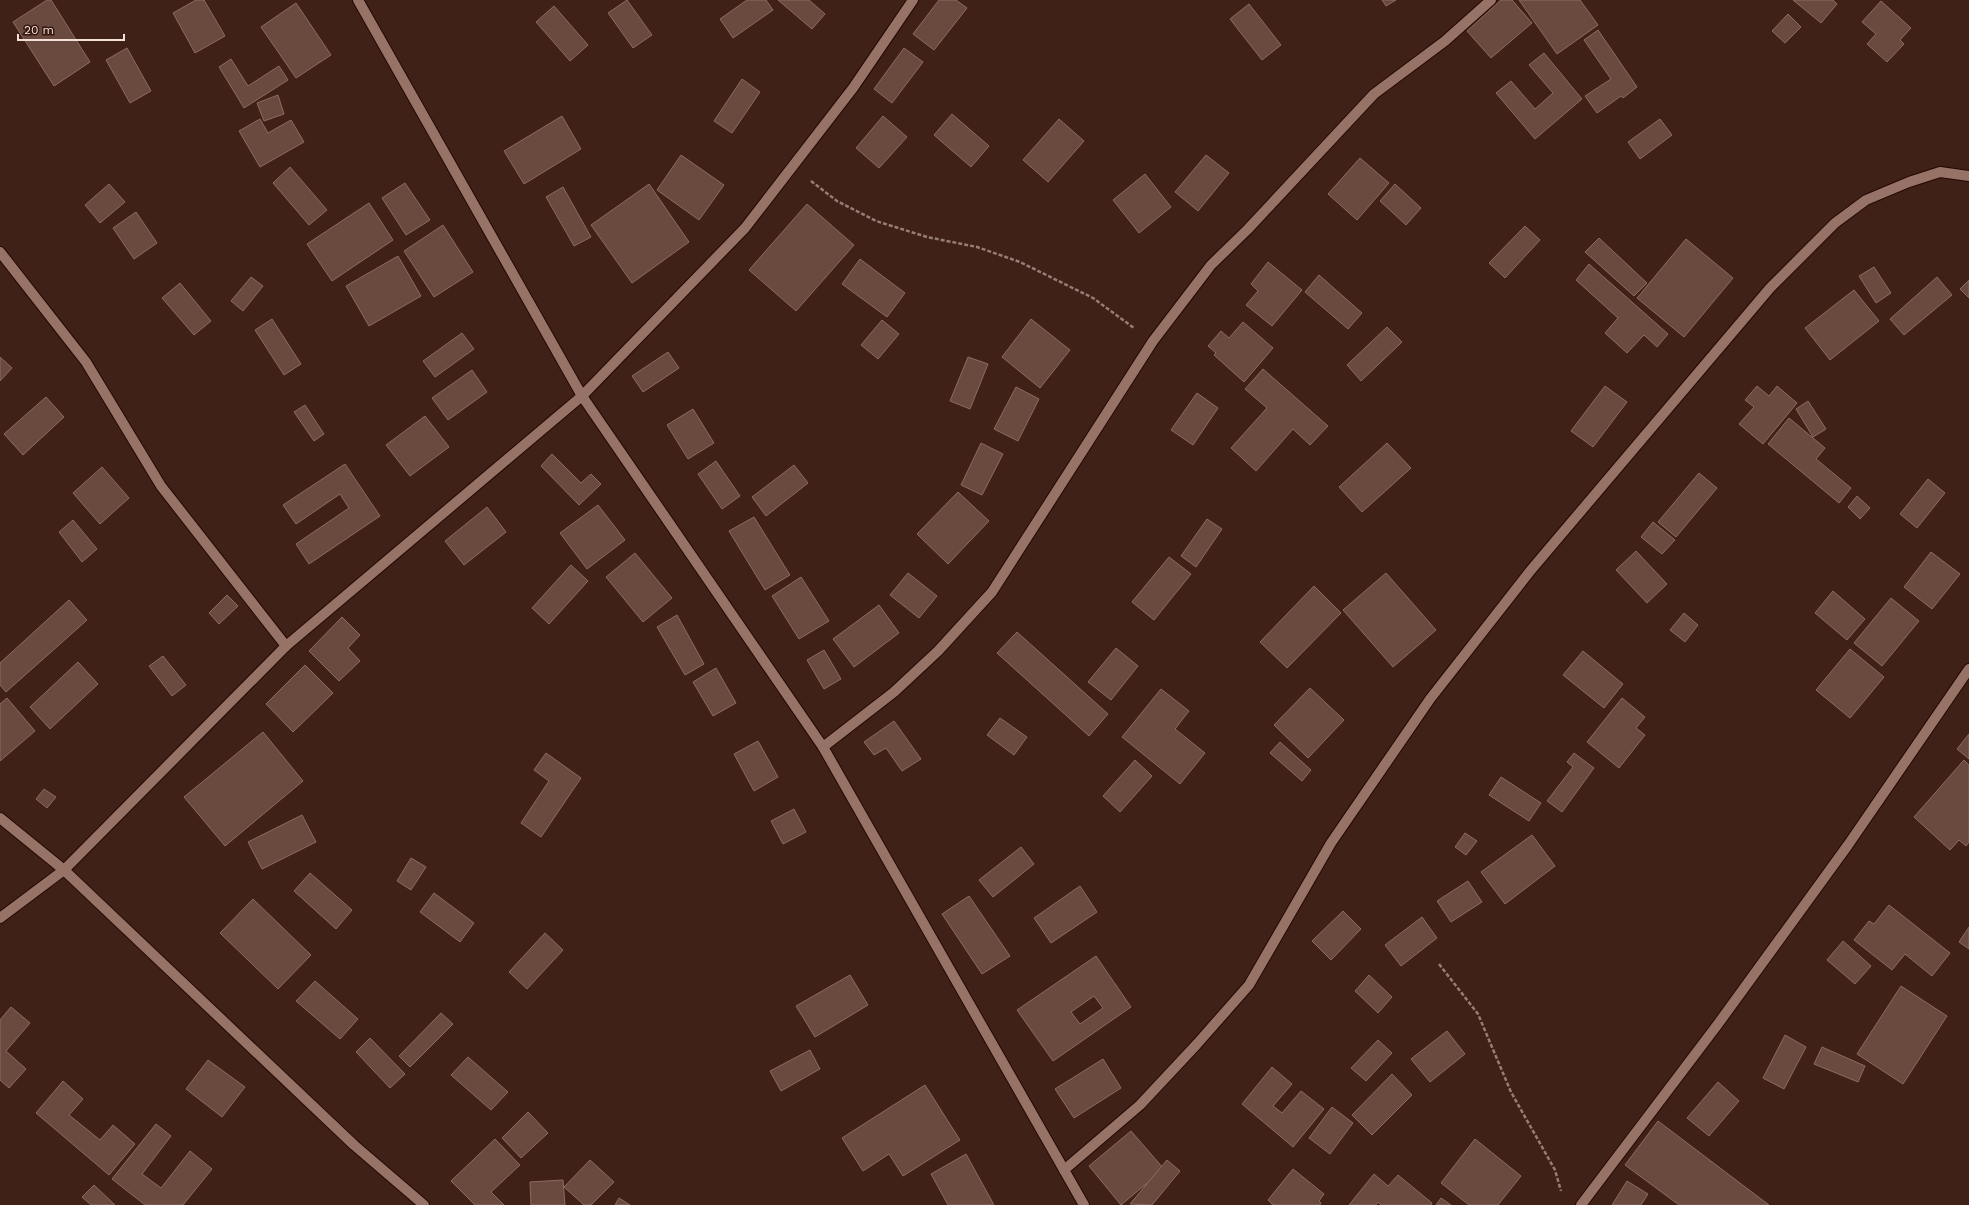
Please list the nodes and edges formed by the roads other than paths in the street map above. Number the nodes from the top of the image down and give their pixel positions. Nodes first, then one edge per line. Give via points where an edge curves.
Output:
1 (358, 0) edge
2 (913, 0) edge
3 (1491, 0) edge
4 (1969, 176) edge
5 (0, 252) edge
6 (582, 396) junction
7 (286, 646) junction
8 (1969, 669) edge
9 (822, 747) junction
10 (0, 818) edge
11 (64, 870) junction
12 (0, 918) edge
13 (1064, 1170) junction
14 (424, 1205) edge
15 (1084, 1205) edge
16 (1581, 1205) edge

1 - 6 street
2 - 6 street via 853,88 745,228
3 - 9 street via 1445,41 1374,94 1211,265 1153,341 992,592 938,651 894,692
4 - 13 street via 1940,172 1866,200 1835,223 1770,288 1531,570 1430,699 1331,843 1249,985 1140,1105
5 - 7 street via 86,362 161,486
6 - 7 street
6 - 9 street
7 - 11 street
8 - 16 street via 1839,858
9 - 13 street
10 - 11 street
11 - 12 street
11 - 14 street via 354,1145
13 - 15 street

